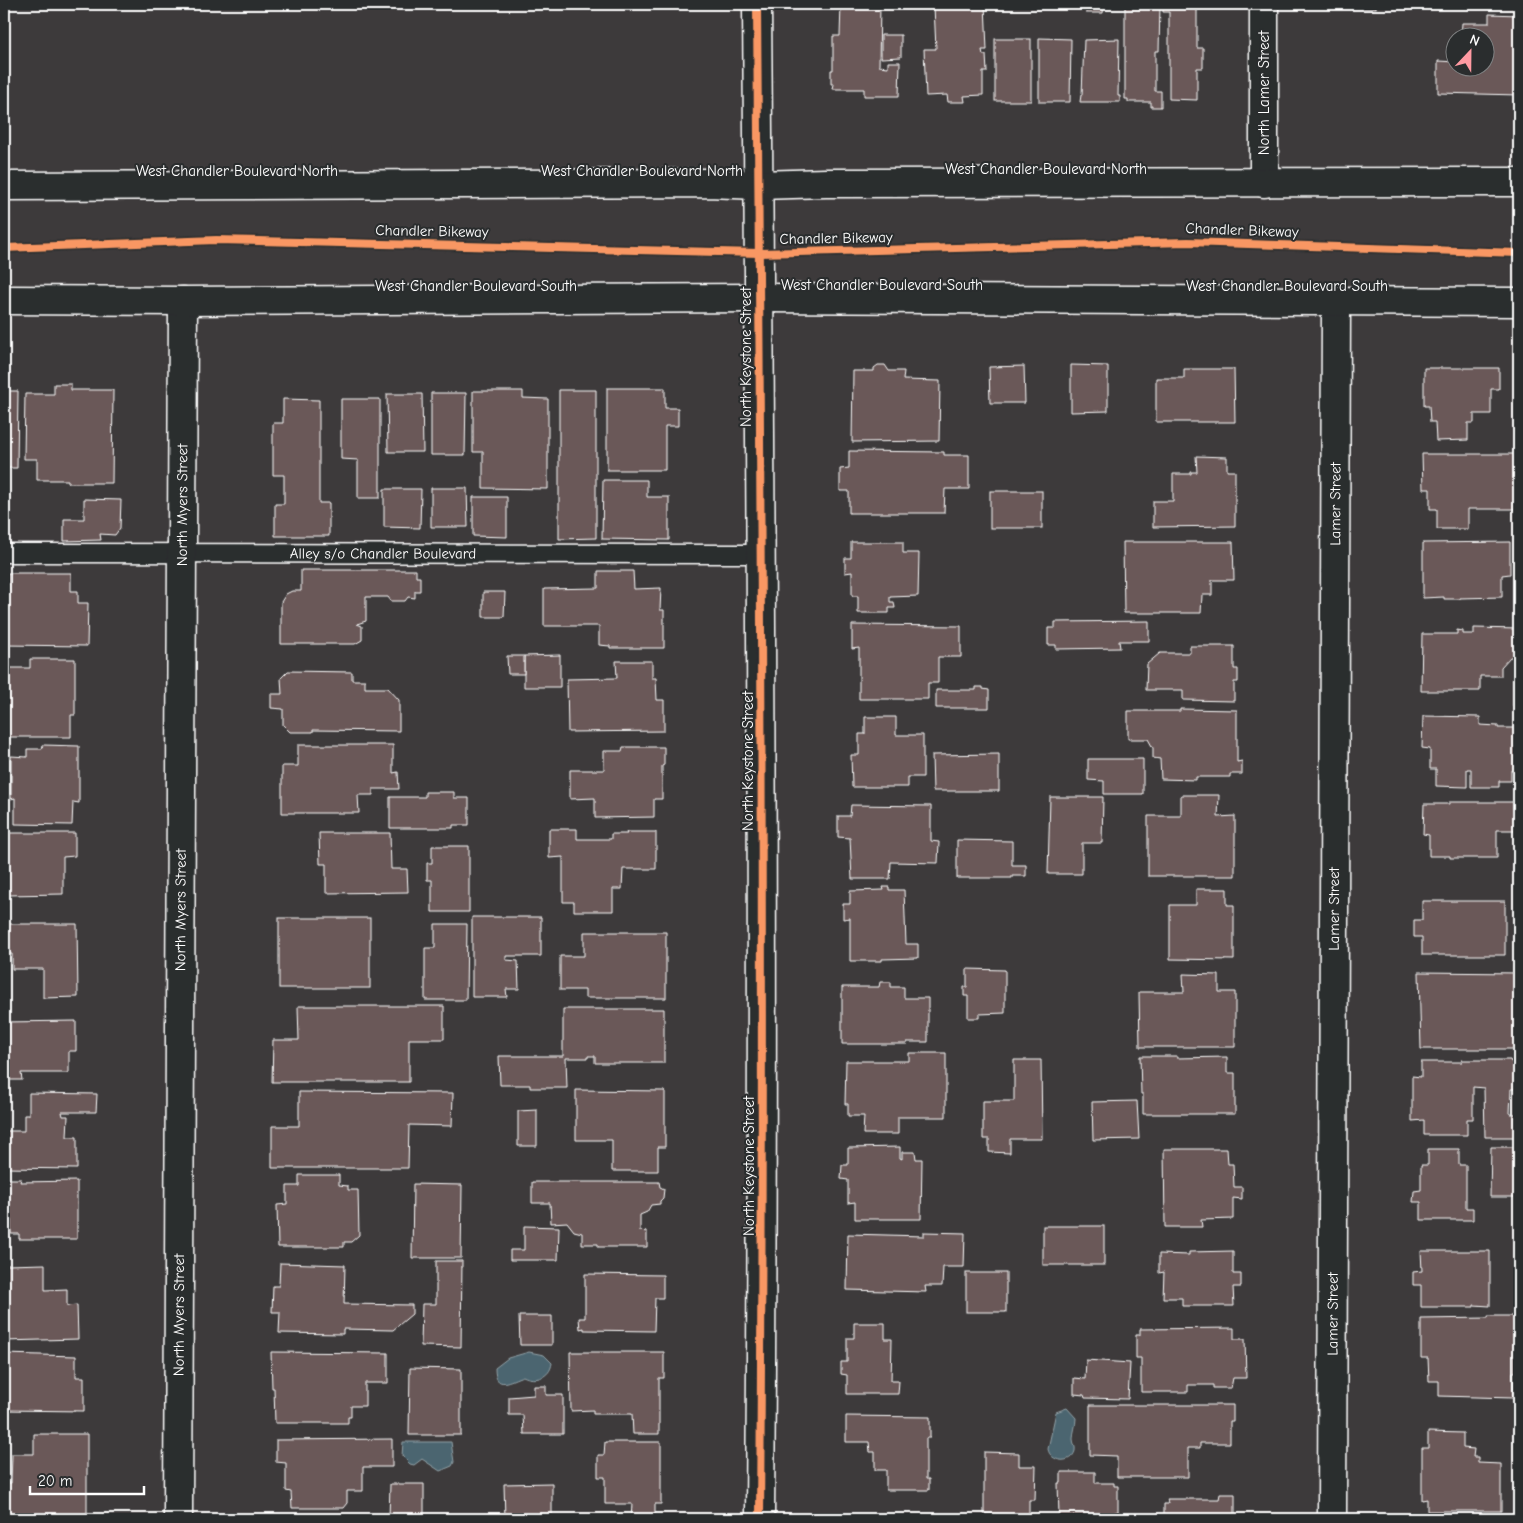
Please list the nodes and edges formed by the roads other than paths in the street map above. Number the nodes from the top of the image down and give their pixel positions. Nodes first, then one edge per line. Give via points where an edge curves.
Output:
1 (758, 4) edge
2 (1264, 4) edge
3 (1519, 182) edge
4 (1264, 183) junction
5 (759, 185) junction
6 (4, 186) edge
7 (759, 298) junction
8 (4, 300) edge
9 (1336, 300) junction
10 (183, 301) junction
11 (1519, 302) edge
12 (4, 554) edge
13 (182, 554) junction
14 (761, 554) junction
15 (178, 1519) edge
16 (760, 1519) edge
17 (1332, 1519) edge

1 - 5 street, North Keystone Street
2 - 4 street, North Lamer Street
3 - 4 street, West Chandler Boulevard North
4 - 5 street, West Chandler Boulevard North
5 - 6 street, West Chandler Boulevard North
5 - 7 street, North Keystone Street
7 - 9 street, West Chandler Boulevard South
7 - 10 street, West Chandler Boulevard South
7 - 14 street, North Keystone Street
8 - 10 street, West Chandler Boulevard South
9 - 11 street, West Chandler Boulevard South
9 - 17 street, Lamer Street
10 - 13 street, North Myers Street
12 - 13 lane, Alley s/o Chandler Boulevard
13 - 14 lane, Alley s/o Chandler Boulevard
13 - 15 street, North Myers Street
14 - 16 street, North Keystone Street via 763,1171

